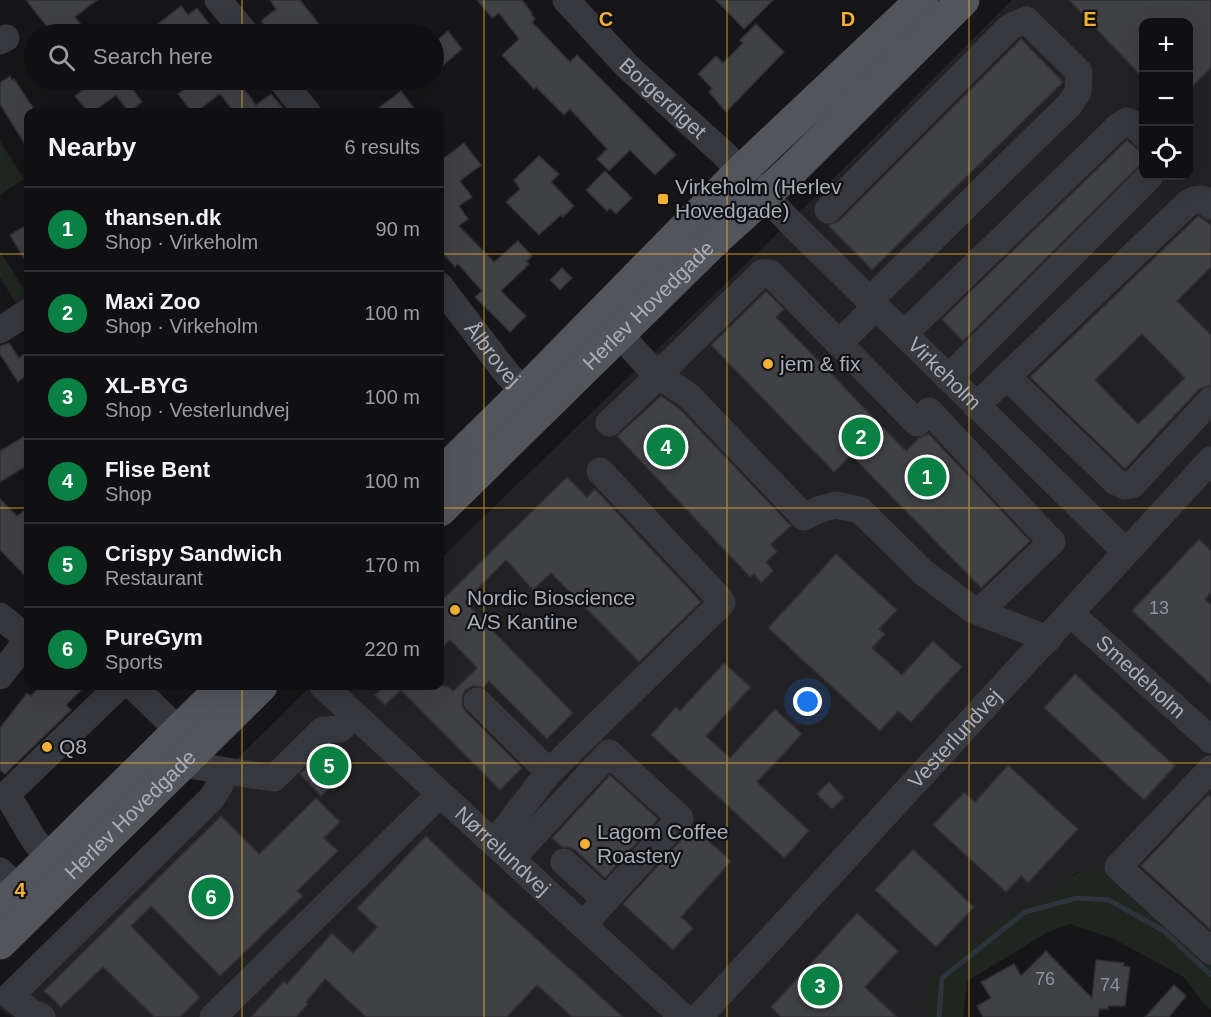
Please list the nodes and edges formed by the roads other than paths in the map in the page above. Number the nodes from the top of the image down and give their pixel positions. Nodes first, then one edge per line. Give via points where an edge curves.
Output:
1 (218, 0) edge
2 (566, 0) edge
3 (922, 0) edge
4 (963, 0) edge
5 (238, 24) edge
6 (289, 90) edge
7 (303, 108) edge
8 (1139, 131) edge
9 (740, 172) junction
10 (1146, 180) edge
11 (763, 195) junction
12 (1211, 206) edge
13 (828, 210) dead end
14 (444, 291) edge
15 (873, 304) junction
16 (24, 315) edge
17 (0, 330) edge
18 (619, 334) junction
19 (904, 334) junction
20 (839, 343) junction
21 (654, 372) junction
22 (1007, 377) junction
23 (948, 378) junction
24 (525, 391) junction
25 (1211, 400) edge
26 (976, 406) junction
27 (609, 423) dead end
28 (1211, 460) edge
29 (444, 471) edge
30 (600, 471) dead end
31 (444, 506) edge
32 (1126, 552) junction
33 (980, 612) junction
34 (1071, 614) junction
35 (0, 616) edge
36 (24, 636) edge
37 (1048, 639) junction
38 (24, 644) edge
39 (0, 676) edge
40 (115, 690) edge
41 (137, 690) edge
42 (220, 690) edge
43 (257, 690) edge
44 (326, 690) edge
45 (477, 701) dead end
46 (354, 715) junction
47 (178, 730) junction
48 (1211, 740) edge
49 (181, 764) junction
50 (227, 772) junction
51 (549, 772) junction
52 (1207, 780) edge
53 (440, 794) junction
54 (503, 851) junction
55 (50, 858) junction
56 (564, 862) dead end
57 (6, 889) edge
58 (606, 900) junction
59 (583, 925) junction
60 (0, 943) edge
61 (1211, 951) edge
62 (42, 1017) edge
63 (213, 1017) edge
64 (683, 1017) edge
65 (699, 1017) edge

1 - 5 street
2 - 9 street, Borgerdiget via 627,66
3 - 9 main road, Herlev Hovedgade
4 - 11 main road, Herlev Hovedgade
6 - 7 street
8 - 19 street via 1127,121 1119,126
9 - 11 street, Borgerdiget
9 - 24 main road, Herlev Hovedgade
10 - 23 street
11 - 15 street, Virkeholm
11 - 18 main road, Herlev Hovedgade
12 - 22 street via 1203,199 1187,204
13 - 15 street via 1010,27 1026,20 1079,72 1078,92 1070,104
14 - 24 street, Ålbrovej via 508,375
15 - 19 street, Virkeholm
15 - 20 street
16 - 17 street
18 - 21 street
18 - 31 main road, Herlev Hovedgade
19 - 23 street, Virkeholm
20 - 21 street via 770,273 762,273 669,364
20 - 33 street via 917,423 929,411 1052,542
21 - 27 street via 651,383
21 - 33 street via 690,397 804,517 836,505 860,510 923,572
22 - 25 street via 1116,482 1125,486 1132,485
22 - 26 street
23 - 26 street, Virkeholm
24 - 29 main road, Herlev Hovedgade
26 - 32 street, Virkeholm
28 - 32 street, Vesterlundvej
30 - 51 street via 722,603
32 - 34 street, Vesterlundvej
33 - 37 street
34 - 37 street, Vesterlundvej
34 - 48 street, Smedeholm
35 - 36 street
37 - 65 street, Vesterlundvej
38 - 39 street
40 - 55 street via 7,794 34,840
41 - 47 street
42 - 47 main road, Herlev Hovedgade
43 - 49 main road, Herlev Hovedgade
44 - 46 street, Nørrelundvej
45 - 51 street
46 - 50 street via 340,729 323,730 274,778
46 - 53 street, Nørrelundvej
47 - 55 main road, Herlev Hovedgade
49 - 50 street
49 - 60 main road, Herlev Hovedgade
50 - 62 street via 212,798 10,996
51 - 54 street
52 - 61 street via 1118,867
53 - 54 street, Nørrelundvej
53 - 63 street
54 - 58 street via 609,753 680,818
54 - 59 street, Nørrelundvej
55 - 57 main road, Herlev Hovedgade
56 - 58 street
58 - 59 street
59 - 64 street, Nørrelundvej

